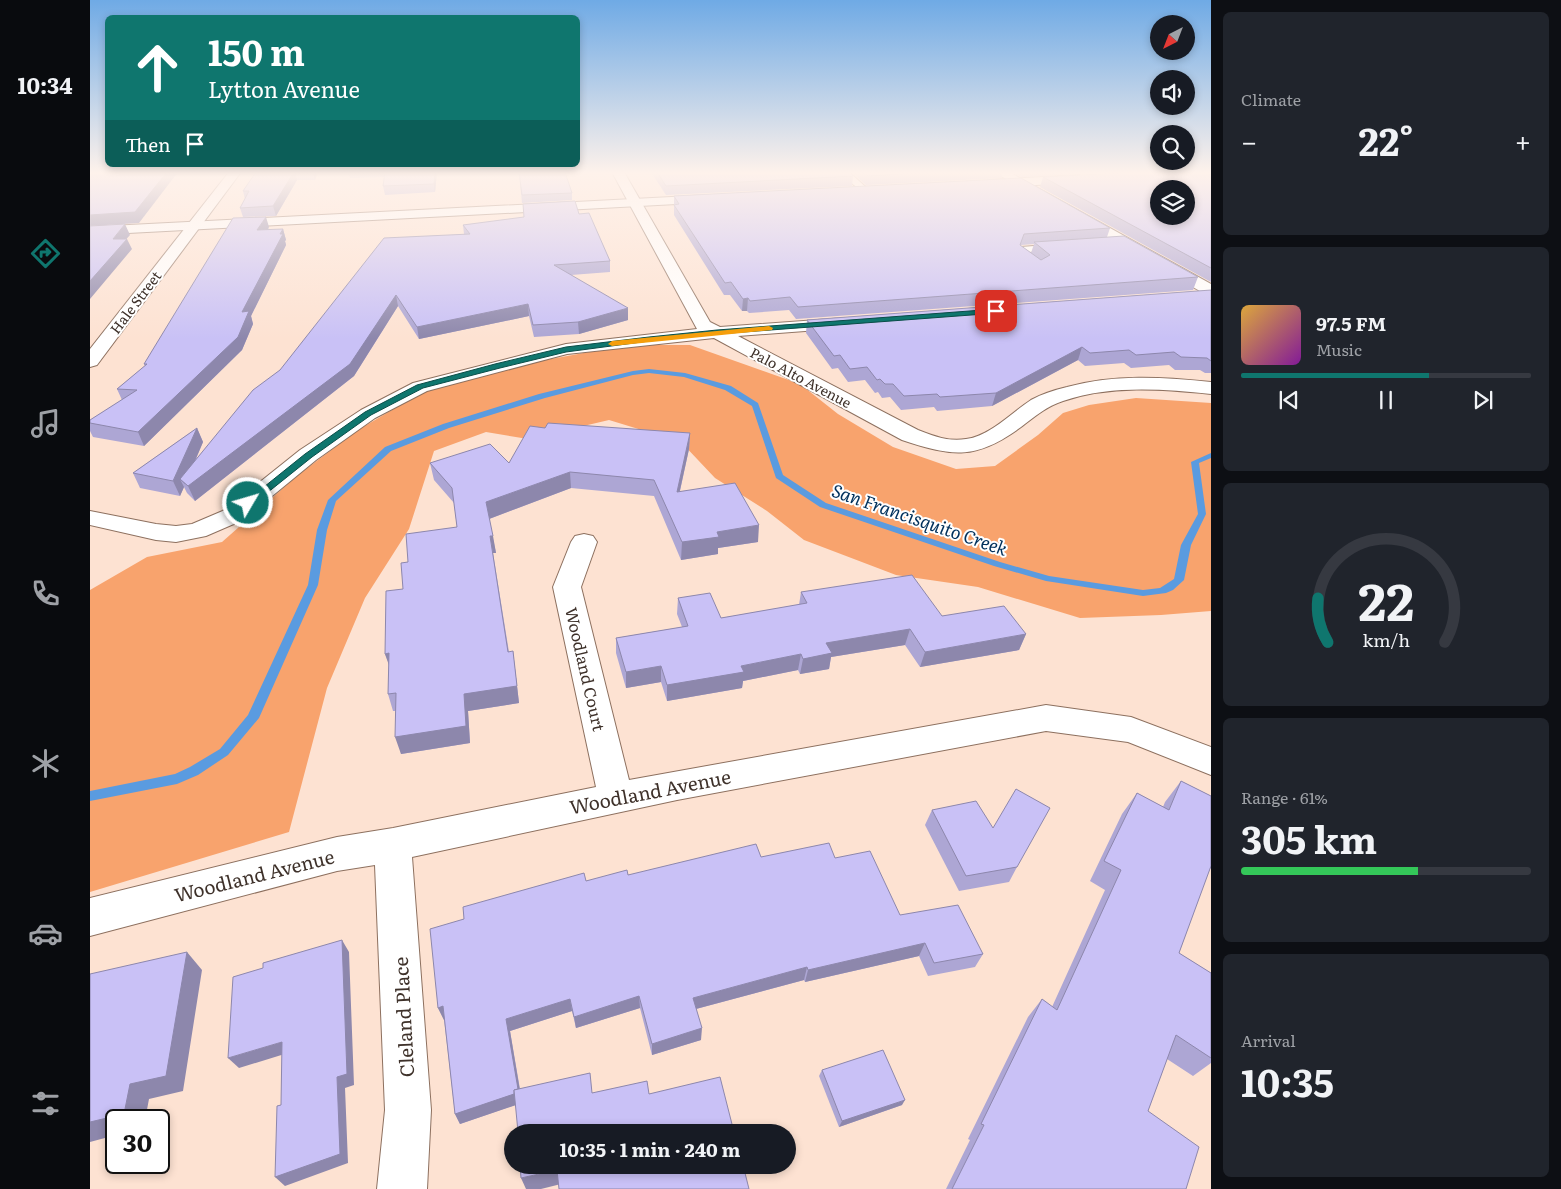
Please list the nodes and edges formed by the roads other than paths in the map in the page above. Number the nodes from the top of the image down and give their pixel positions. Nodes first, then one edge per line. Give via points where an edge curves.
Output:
1 (163, 227) edge
2 (193, 227) edge
3 (648, 227) edge
4 (1097, 227) edge
5 (90, 231) edge
6 (1124, 243) junction
7 (1106, 244) edge
8 (1067, 246) edge
9 (1038, 267) edge
10 (1211, 292) edge
11 (1211, 295) edge
12 (1189, 296) edge
13 (864, 321) edge
14 (717, 332) junction
15 (90, 361) edge
16 (1211, 388) edge
17 (90, 518) edge
18 (584, 542) dead end
19 (1211, 761) edge
20 (616, 797) junction
21 (393, 845) junction
22 (90, 917) edge
23 (402, 1189) edge

1 - 5 street
2 - 15 street, Hale Street
3 - 14 street, Palo Alto Avenue via 703,324
4 - 6 street
6 - 7 lane
6 - 10 street
8 - 9 lane via 1025,249 1023,256
11 - 12 street
13 - 14 street
14 - 16 street, Palo Alto Avenue via 910,435 959,448 980,444 995,436 1042,402 1090,387 1145,383
14 - 17 street via 566,349 420,387 368,414 308,456 234,515 197,531 156,532
18 - 20 street, Woodland Court via 567,587
19 - 20 street, Woodland Avenue via 1132,730 1046,718
20 - 21 street, Woodland Avenue
21 - 22 street, Woodland Avenue via 337,854
21 - 23 street, Cleland Place via 408,1110

